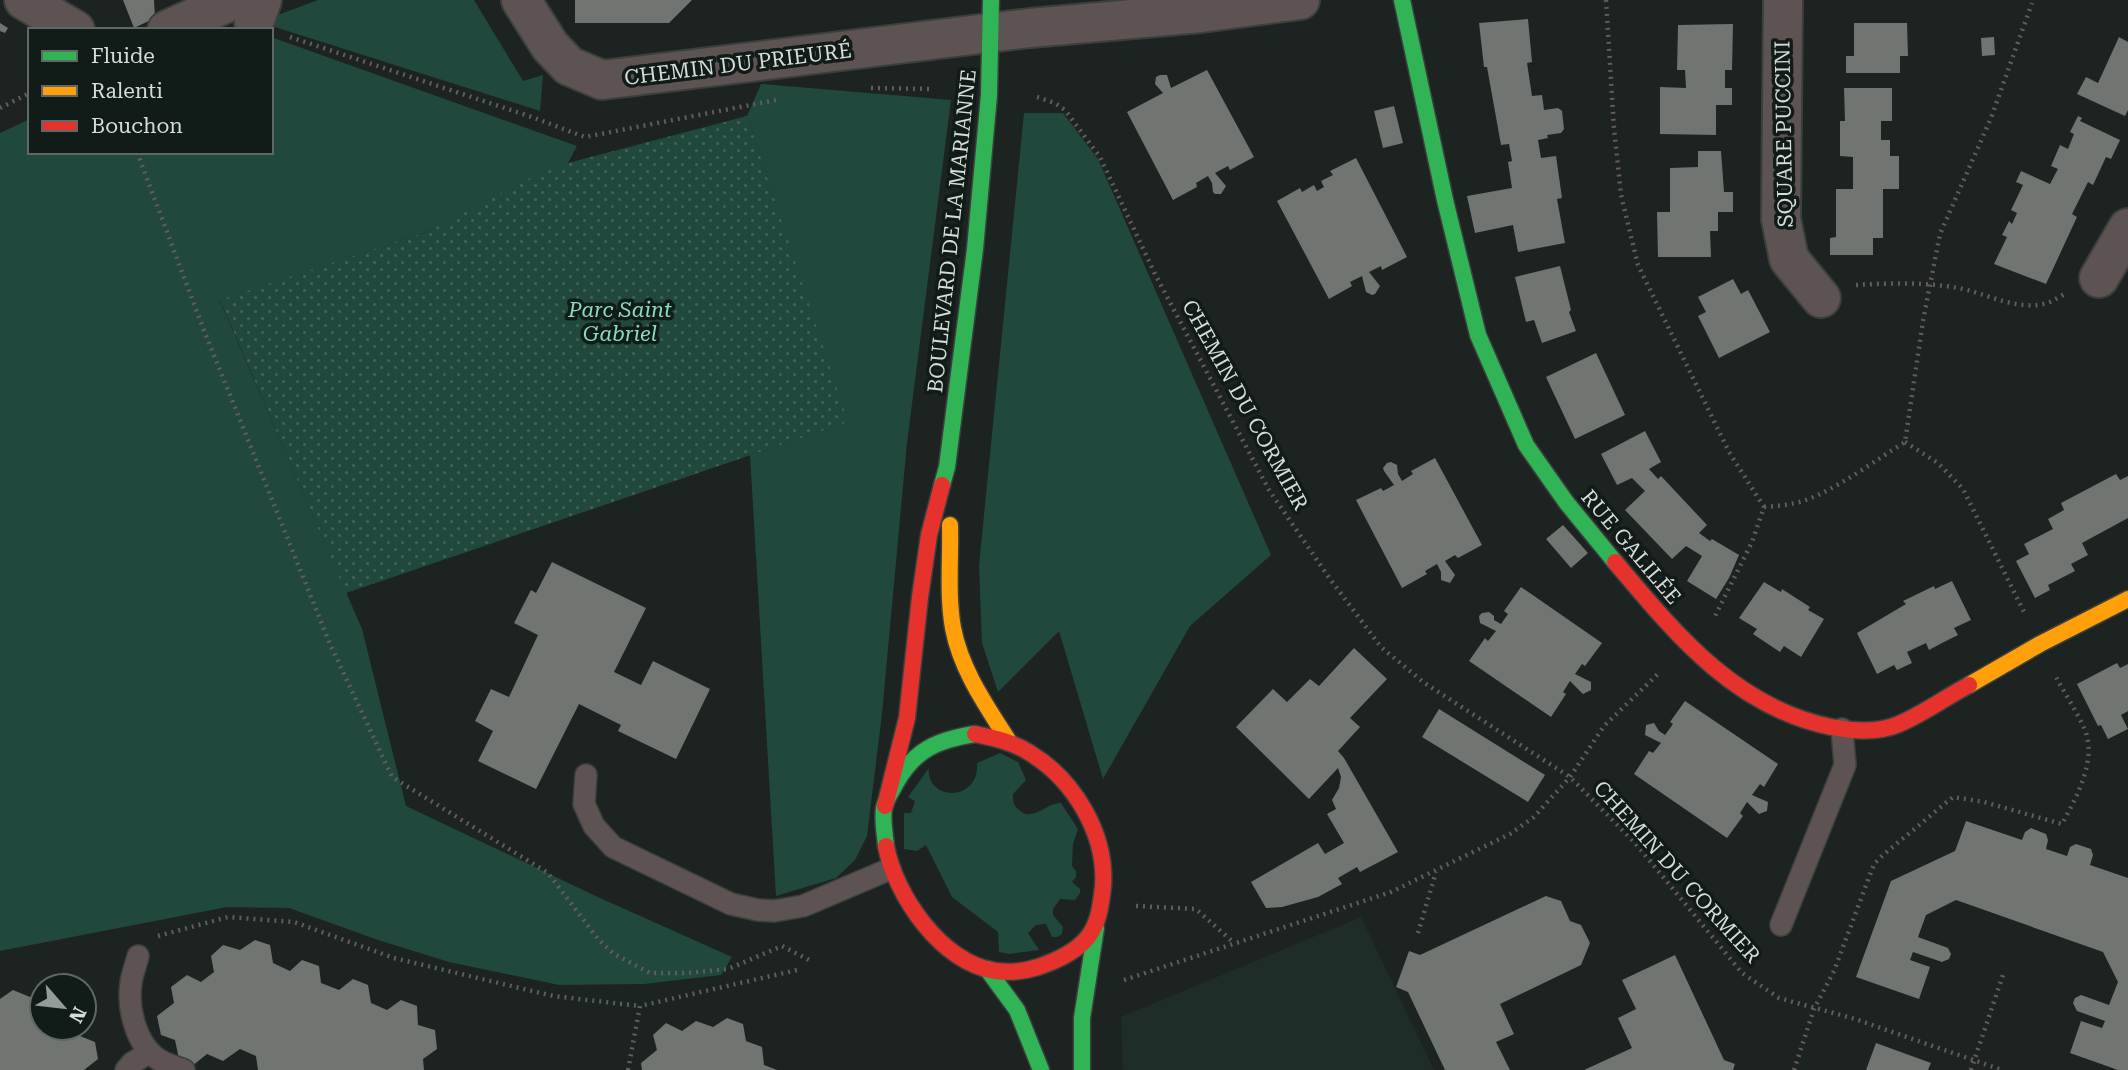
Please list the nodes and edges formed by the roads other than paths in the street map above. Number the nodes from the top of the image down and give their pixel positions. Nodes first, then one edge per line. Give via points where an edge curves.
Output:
1 (24, 0) edge
2 (521, 0) edge
3 (1300, 0) edge
4 (1402, 0) edge
5 (1783, 0) edge
6 (250, 8) edge
7 (991, 17) edge
8 (72, 28) edge
9 (175, 28) edge
10 (2128, 228) edge
11 (2099, 278) road end
12 (1821, 298) road end
13 (947, 467) junction
14 (2128, 599) edge
15 (1842, 729) junction
16 (1008, 740) junction
17 (586, 775) dead end
18 (885, 806) junction
19 (890, 869) junction
20 (1781, 926) dead end
21 (1096, 928) junction
22 (138, 956) road end
23 (987, 970) junction
24 (150, 1052) junction
25 (126, 1070) edge
26 (184, 1070) edge
27 (1041, 1070) edge
28 (1082, 1070) edge

1 - 8 street
2 - 7 street, CHEMIN DU PRIEURÉ via 550,46 569,66 602,80
3 - 7 street, CHEMIN DU PRIEURÉ via 1051,26
4 - 15 street, RUE GALILÉE via 1478,335 1526,445 1566,502 1689,647 1754,698 1782,713
5 - 12 street, SQUARE PUCCINI via 1781,219 1789,259
6 - 9 street
7 - 13 street, BOULEVARD DE LA MARIANNE via 975,249
10 - 11 street
13 - 16 street, BOULEVARD DE LA MARIANNE via 954,635 971,681
13 - 18 street, BOULEVARD DE LA MARIANNE via 929,535 906,718
14 - 15 street, RUE GALILÉE via 1898,725
15 - 20 lane via 1845,765
16 - 18 street, BOULEVARD DE LA MARIANNE via 975,734 937,743 901,774
16 - 21 street, BOULEVARD DE LA MARIANNE via 1046,764 1086,814 1104,865
17 - 19 lane via 584,804 594,826 614,847 731,904 766,911 803,906
18 - 19 street, BOULEVARD DE LA MARIANNE via 884,843
19 - 23 street, BOULEVARD DE LA MARIANNE via 930,932 952,951
21 - 23 street, BOULEVARD DE LA MARIANNE via 1055,960 1010,971
21 - 28 street, BOULEVARD DE LA MARIANNE via 1086,990
22 - 24 lane via 131,985 133,1016
23 - 27 street, BOULEVARD DE LA MARIANNE via 1017,1010
24 - 25 lane
24 - 26 lane

